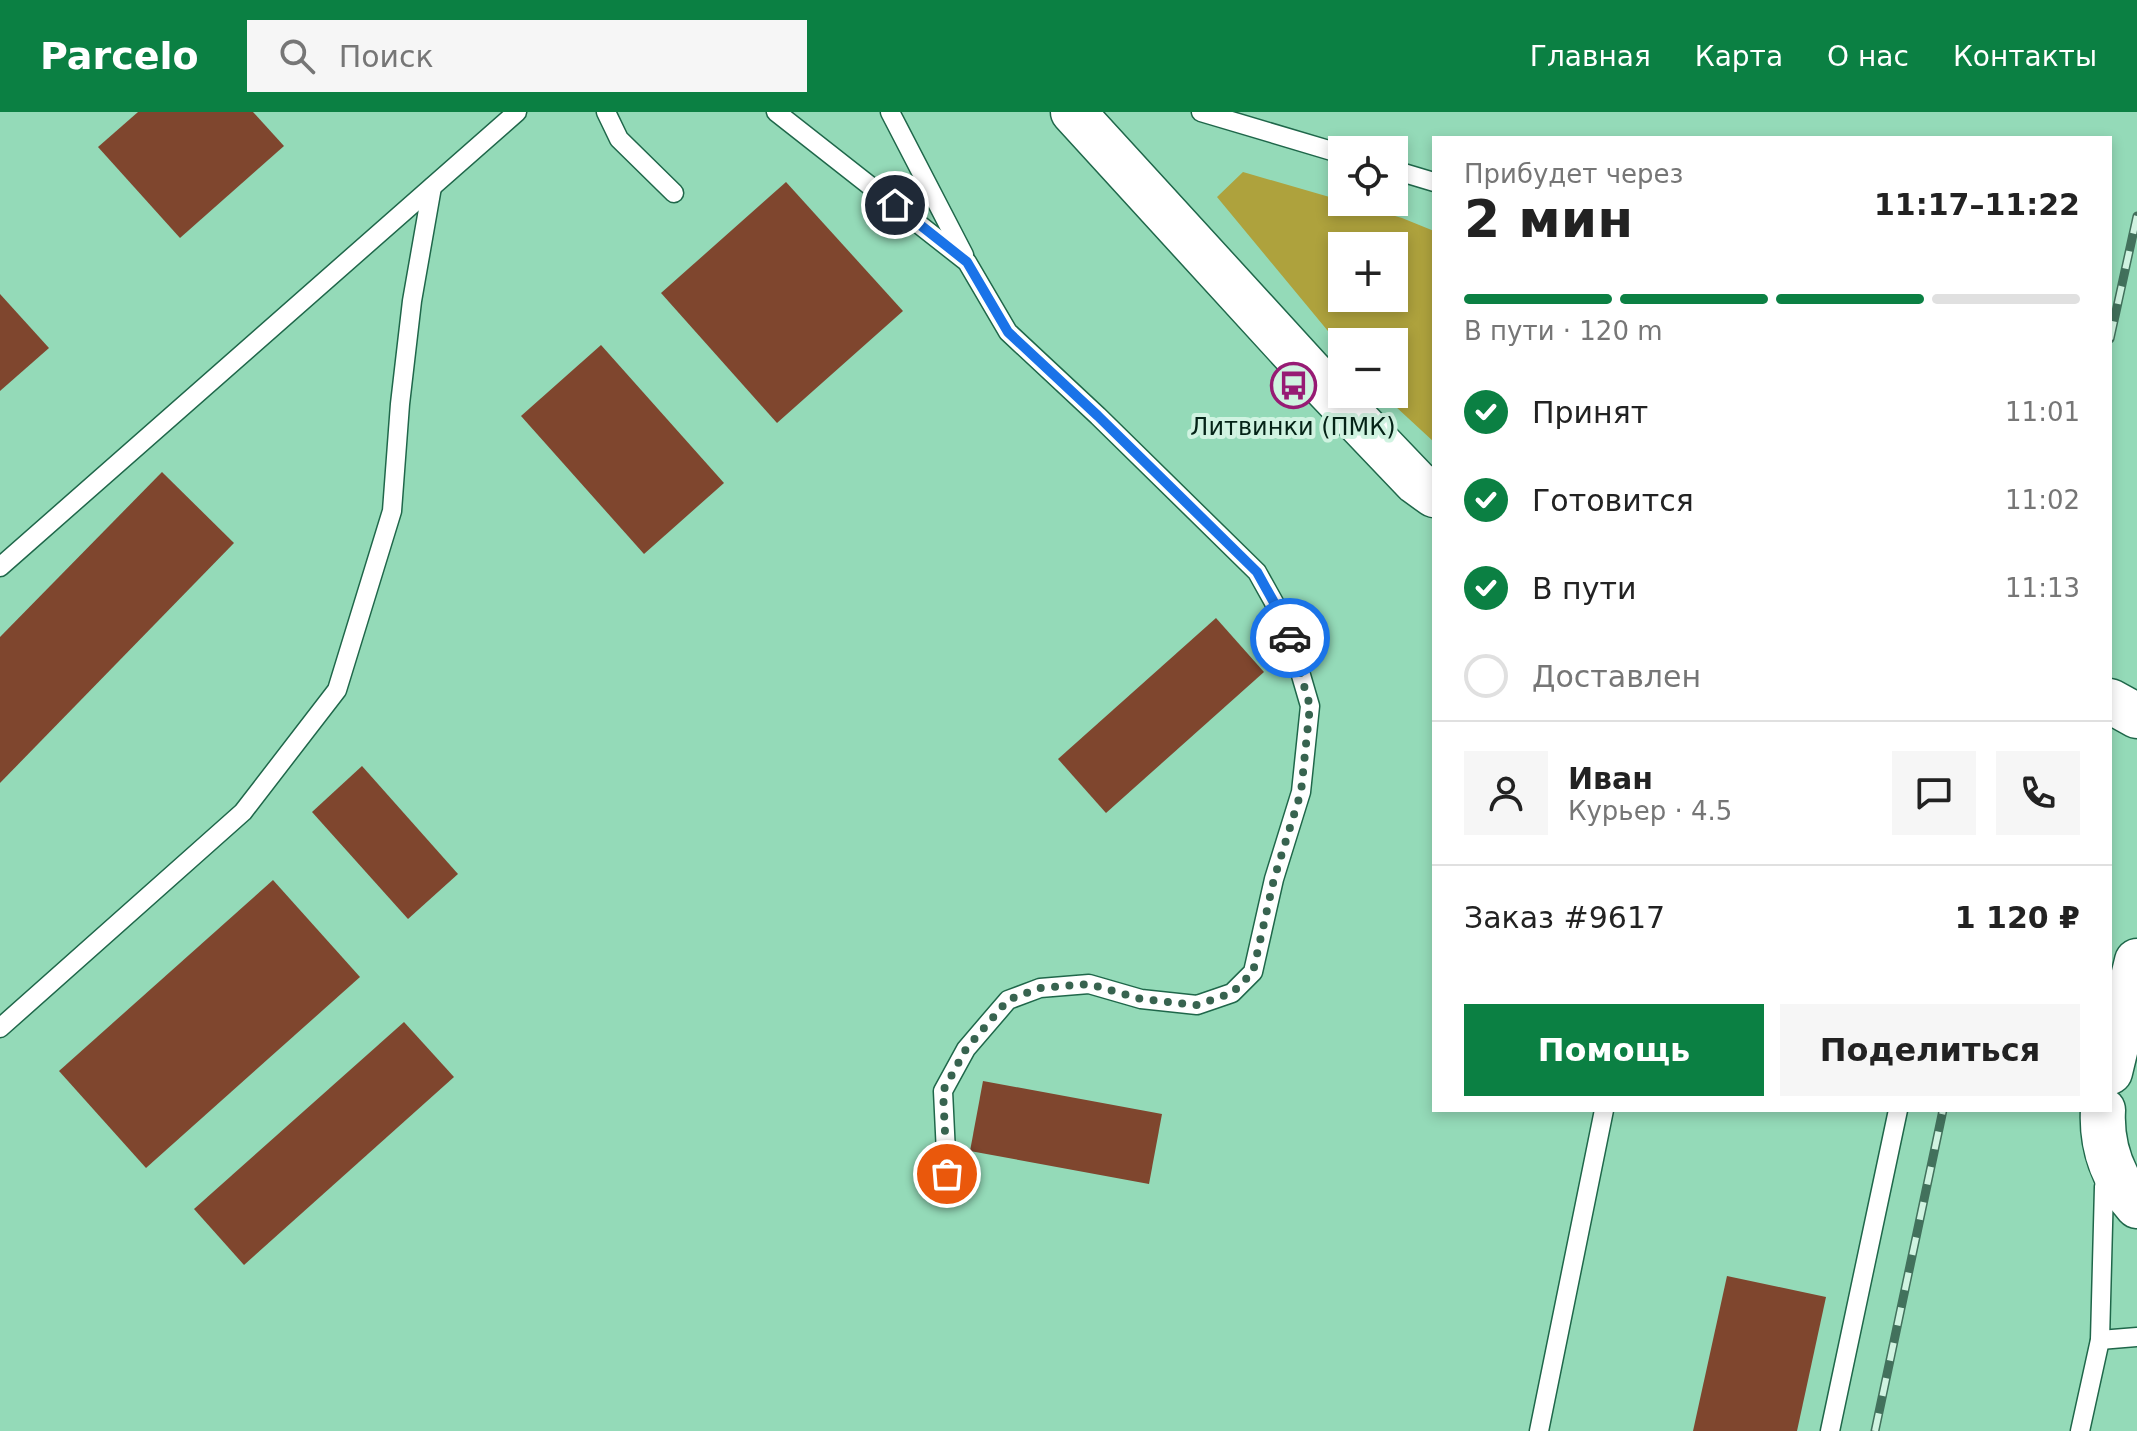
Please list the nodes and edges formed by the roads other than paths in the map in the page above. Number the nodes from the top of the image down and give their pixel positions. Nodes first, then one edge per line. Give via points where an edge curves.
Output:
1 (517, 112) edge
2 (606, 112) edge
3 (776, 112) edge
4 (890, 112) edge
5 (1073, 112) edge
6 (1201, 112) edge
7 (1328, 150) edge
8 (1408, 174) edge
9 (1432, 181) edge
10 (432, 187) junction
11 (674, 193) dead end
12 (967, 262) junction
13 (1428, 493) edge
14 (0, 567) edge
15 (2112, 702) edge
16 (2137, 716) edge
17 (2137, 961) edge
18 (0, 1028) edge
19 (2112, 1064) edge
20 (1604, 1112) edge
21 (1898, 1112) edge
22 (2103, 1112) edge
23 (2110, 1163) junction
24 (947, 1174) dead end
25 (2137, 1206) edge
26 (2137, 1337) edge
27 (2100, 1340) junction
28 (1539, 1431) edge
29 (1830, 1431) edge
30 (2080, 1431) edge

1 - 10 lane
2 - 11 lane via 619,139
3 - 12 lane
4 - 12 lane
5 - 13 street
6 - 7 lane
8 - 9 lane
10 - 14 lane
10 - 18 lane via 412,301 392,511 337,690 243,812
12 - 24 lane via 1008,332 1257,572 1286,624 1310,706 1301,792 1253,972 1232,993 1197,1005 1141,999 1089,984 1040,988 1008,1000 966,1049 943,1091
15 - 16 street
17 - 19 street
20 - 28 lane
21 - 29 lane
22 - 23 street
23 - 25 street
23 - 27 lane via 2104,1187
26 - 27 lane
27 - 30 lane

